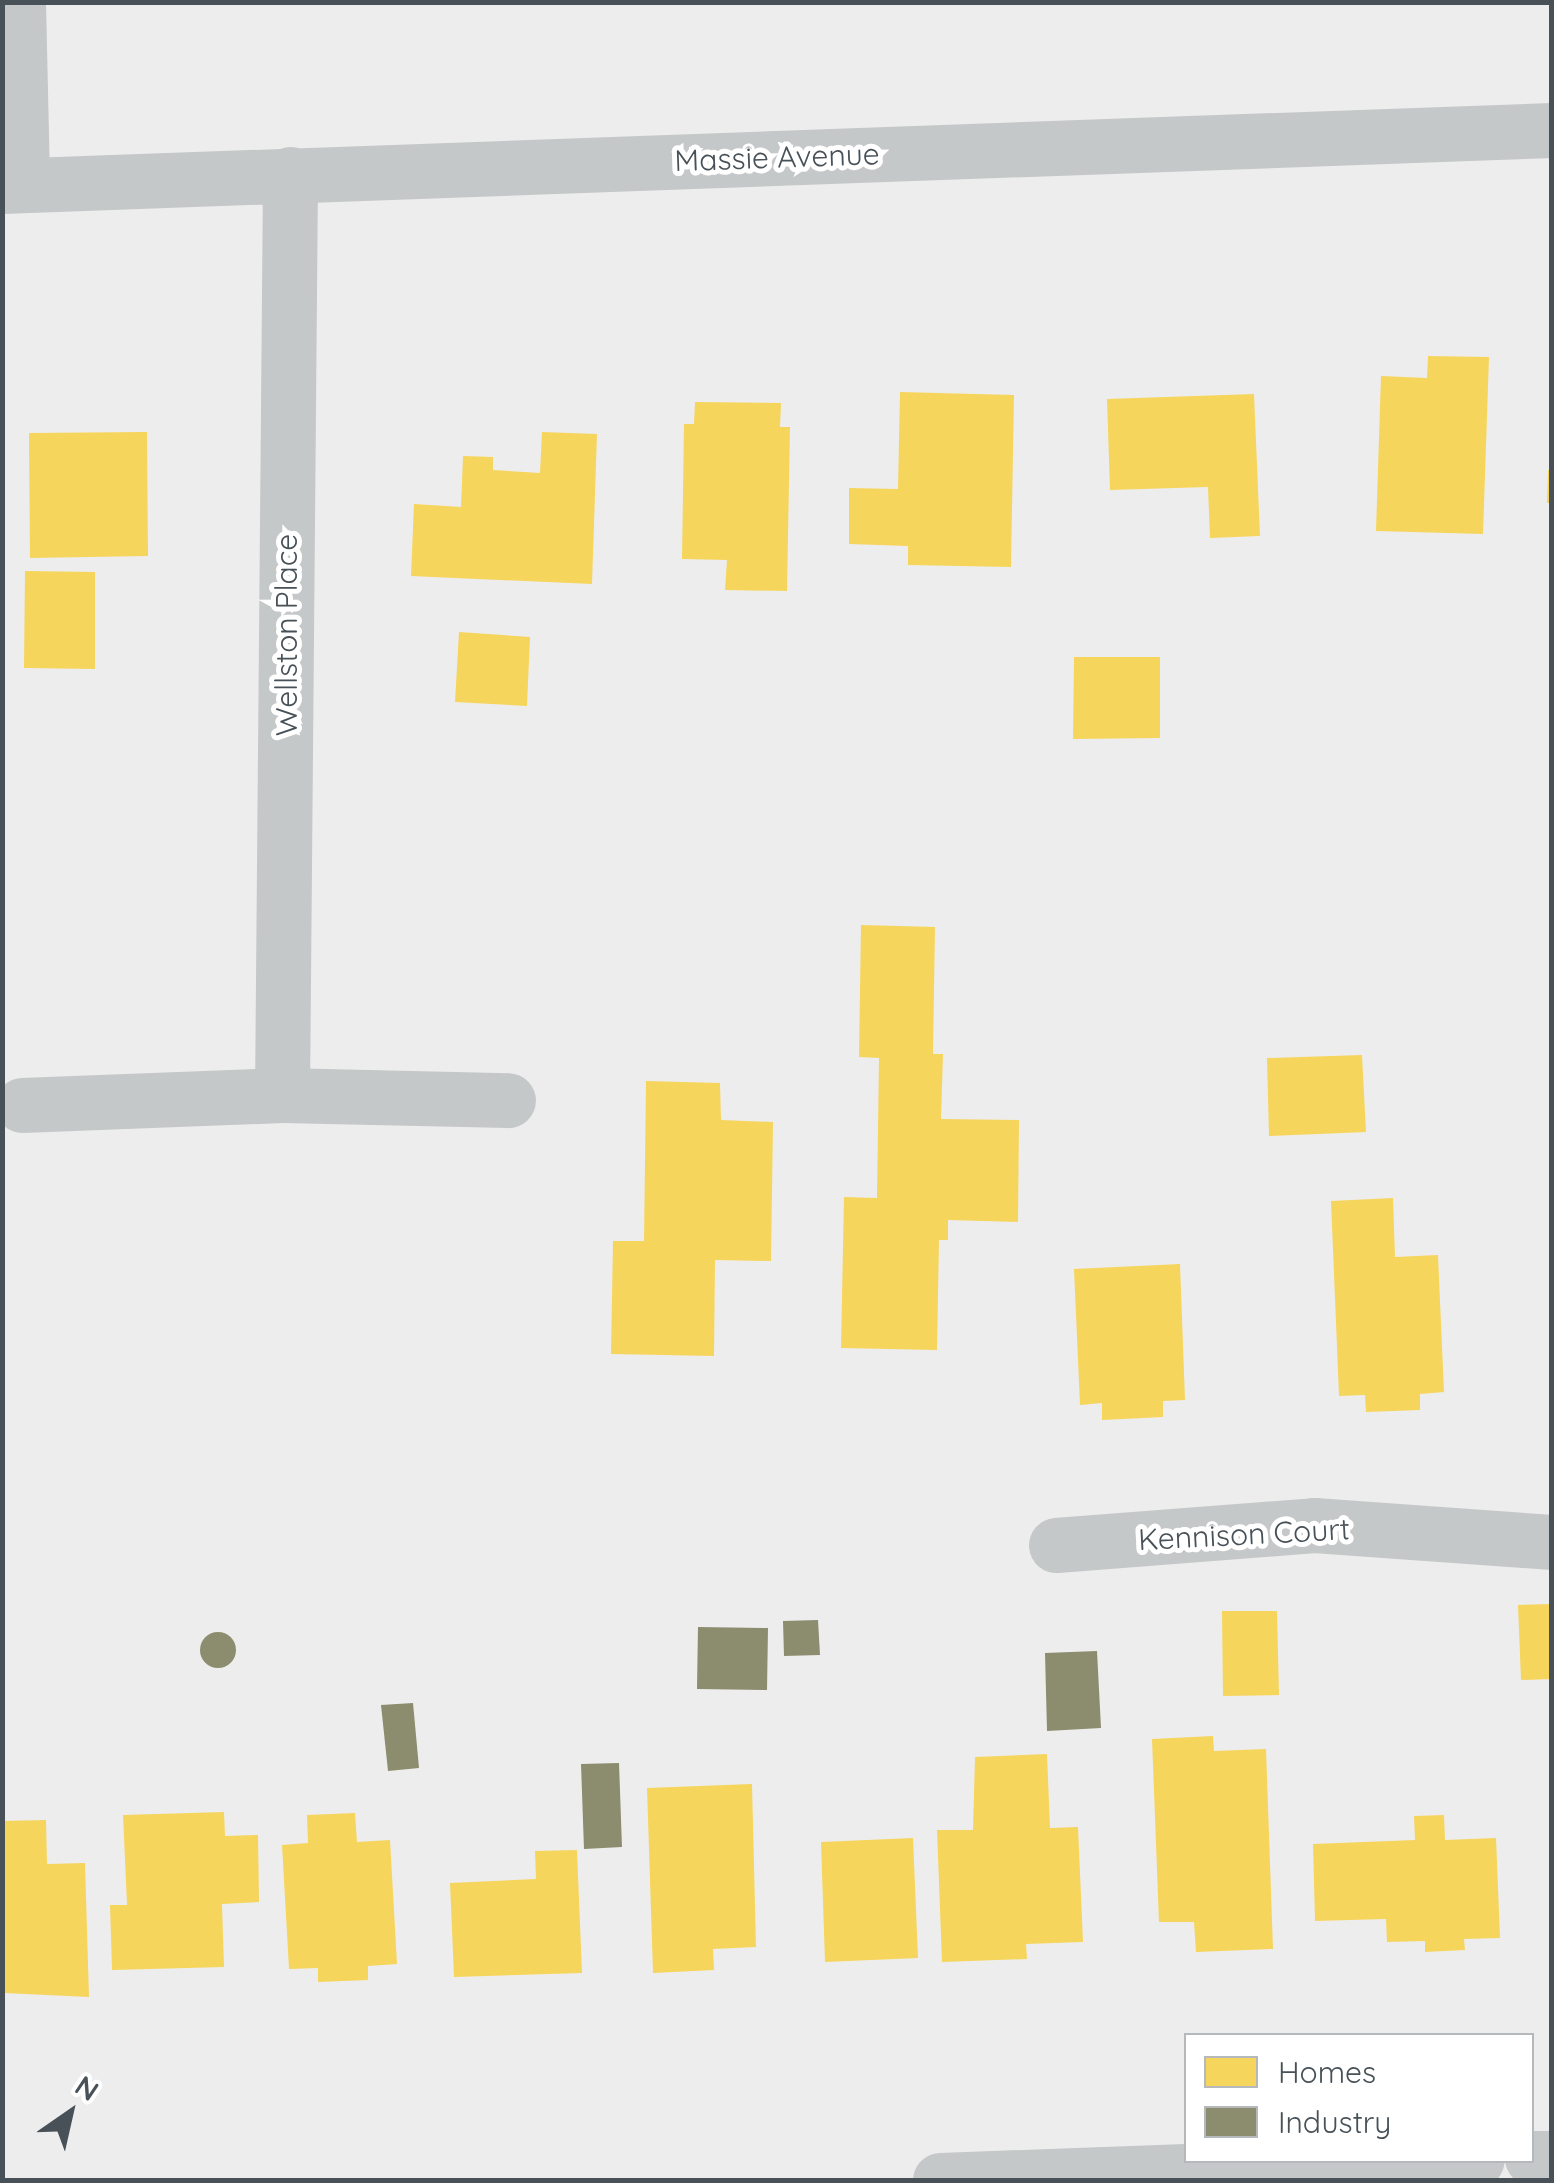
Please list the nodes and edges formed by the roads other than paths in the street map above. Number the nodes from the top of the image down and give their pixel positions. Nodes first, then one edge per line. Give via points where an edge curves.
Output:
1 (18, 2) edge
2 (1552, 130) edge
3 (290, 174) junction
4 (12, 186) edge
5 (282, 1096) junction
6 (508, 1100) dead end
7 (22, 1105) dead end
8 (1552, 1542) edge
9 (1056, 1545) dead end
10 (1396, 2163) edge
11 (940, 2180) edge

1 - 4 street
2 - 3 street, Massie Avenue
3 - 4 street, Massie Avenue
3 - 5 street, Wellston Place
5 - 6 street
5 - 7 street
8 - 9 street, Kennison Court via 1314,1526
10 - 11 street

